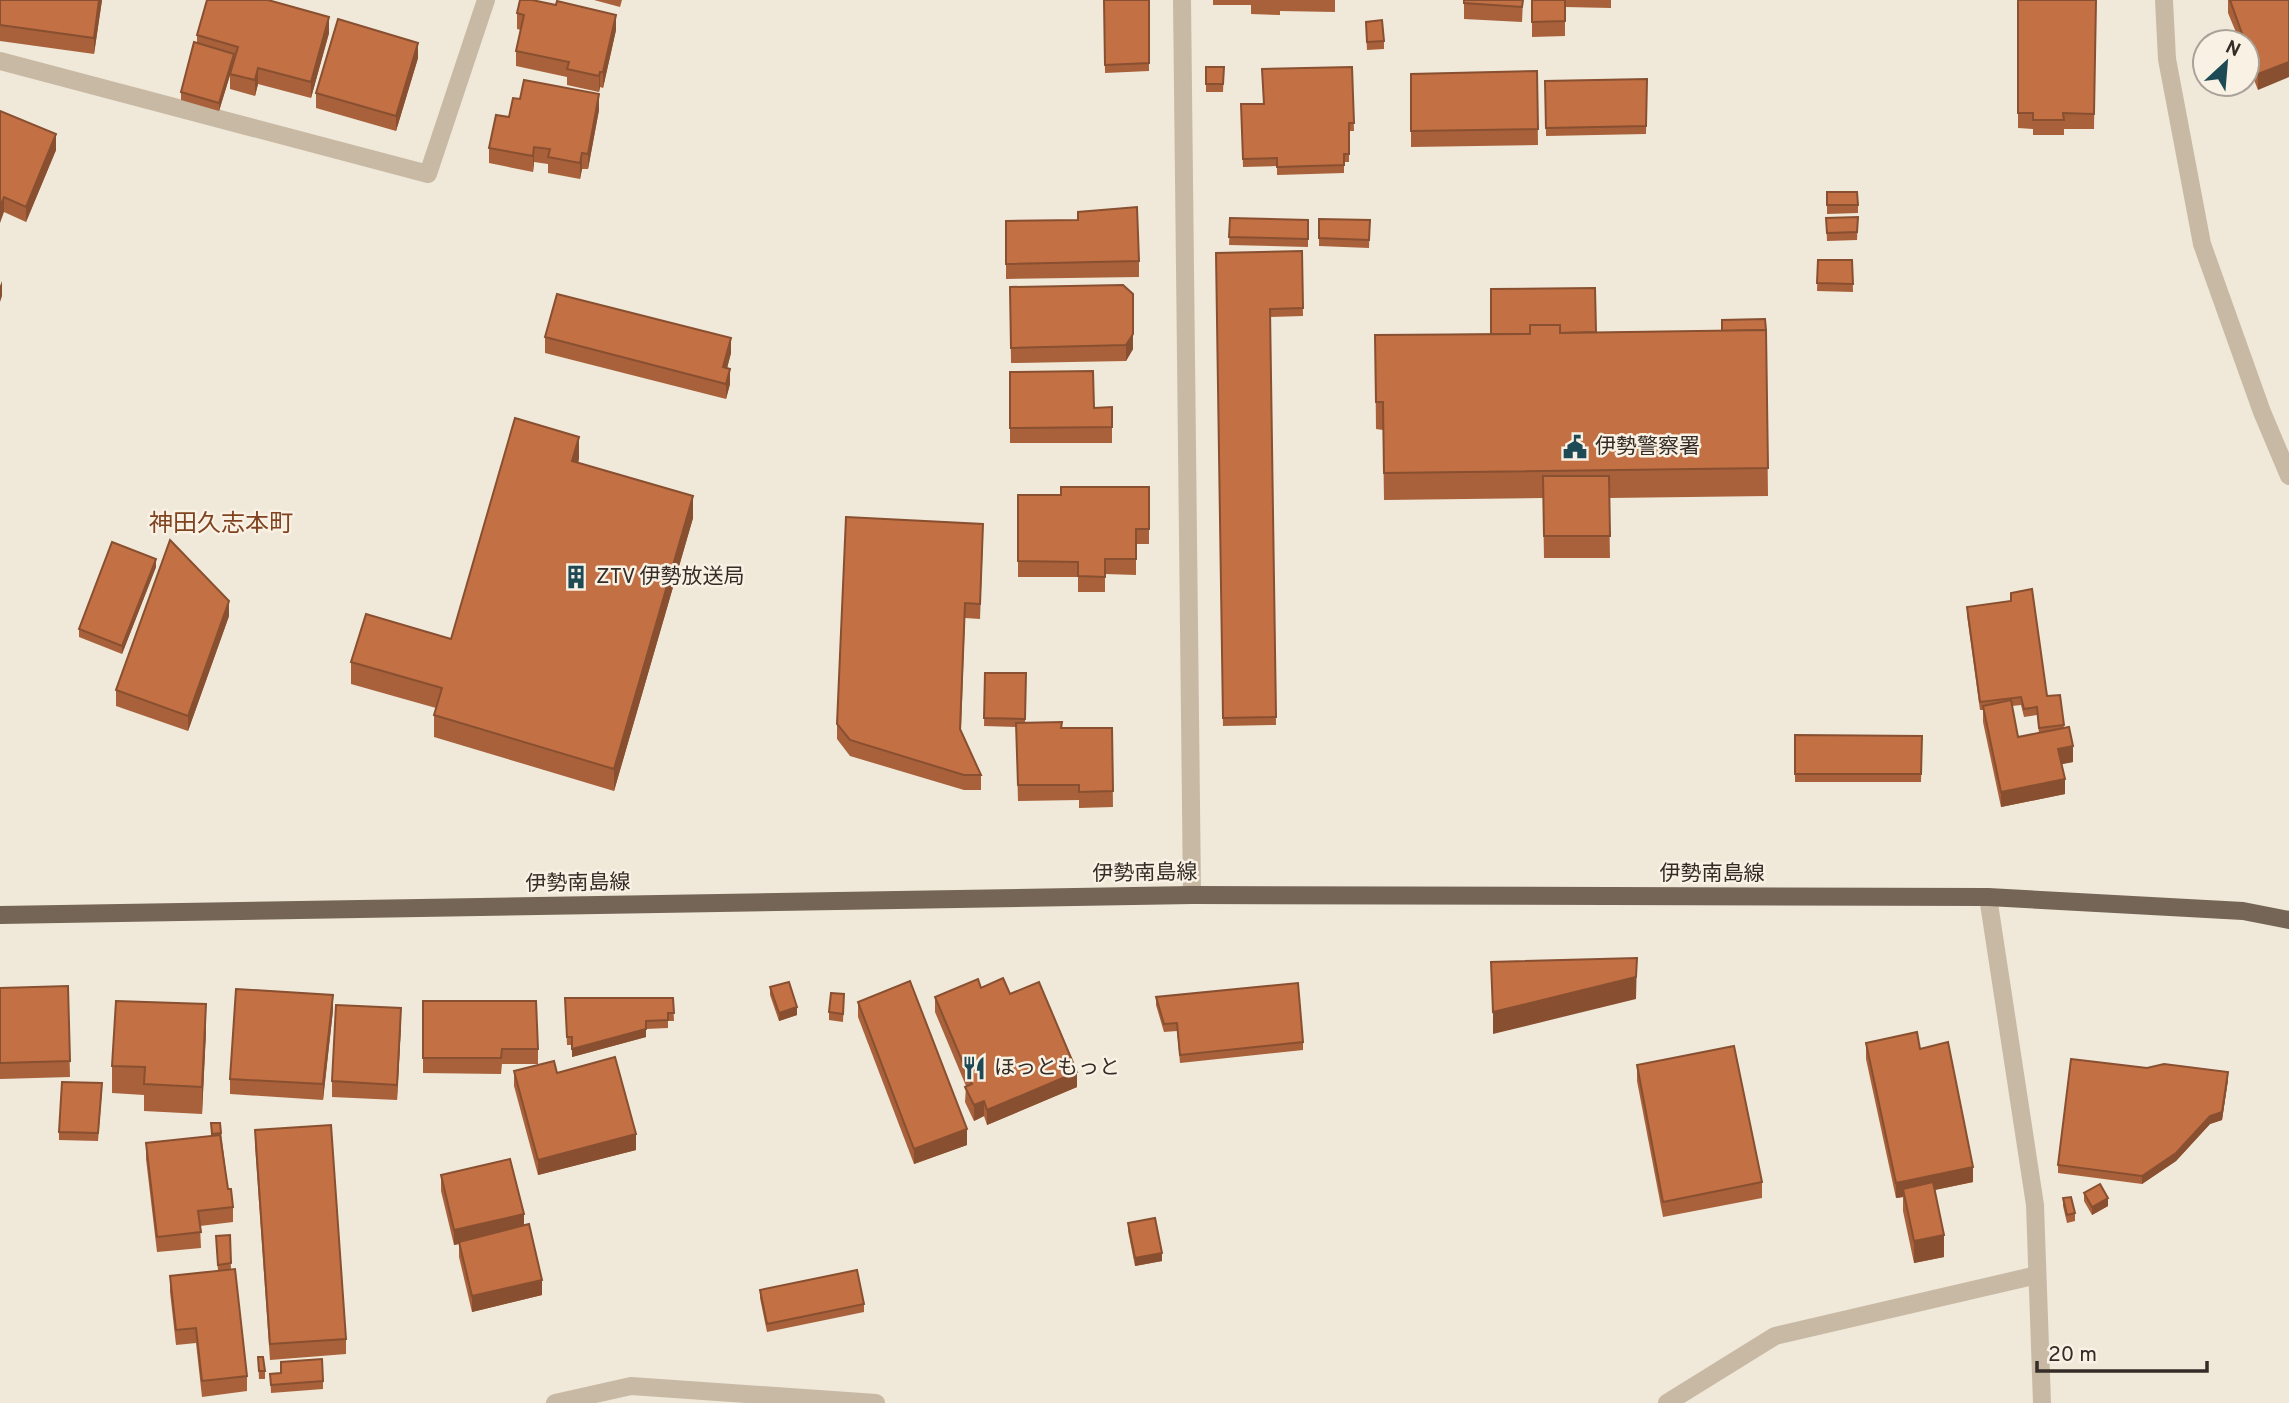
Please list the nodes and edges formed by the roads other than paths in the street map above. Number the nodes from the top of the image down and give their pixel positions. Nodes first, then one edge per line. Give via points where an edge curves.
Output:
1 (486, 0) edge
2 (1182, 0) edge
3 (2164, 0) edge
4 (0, 61) edge
5 (2289, 477) edge
6 (1192, 895) junction
7 (1988, 897) junction
8 (0, 915) edge
9 (2289, 920) edge
10 (2037, 1275) junction
11 (555, 1403) edge
12 (876, 1403) edge
13 (1667, 1403) edge
14 (2042, 1403) edge

1 - 4 street via 428,174
2 - 6 street
3 - 5 street via 2167,59 2202,244
6 - 7 main road, 伊勢南島線
6 - 8 main road, 伊勢南島線
7 - 9 main road, 伊勢南島線 via 2243,911
7 - 10 street via 2035,1205
10 - 13 street via 1775,1336
10 - 14 street
11 - 12 street via 631,1386

